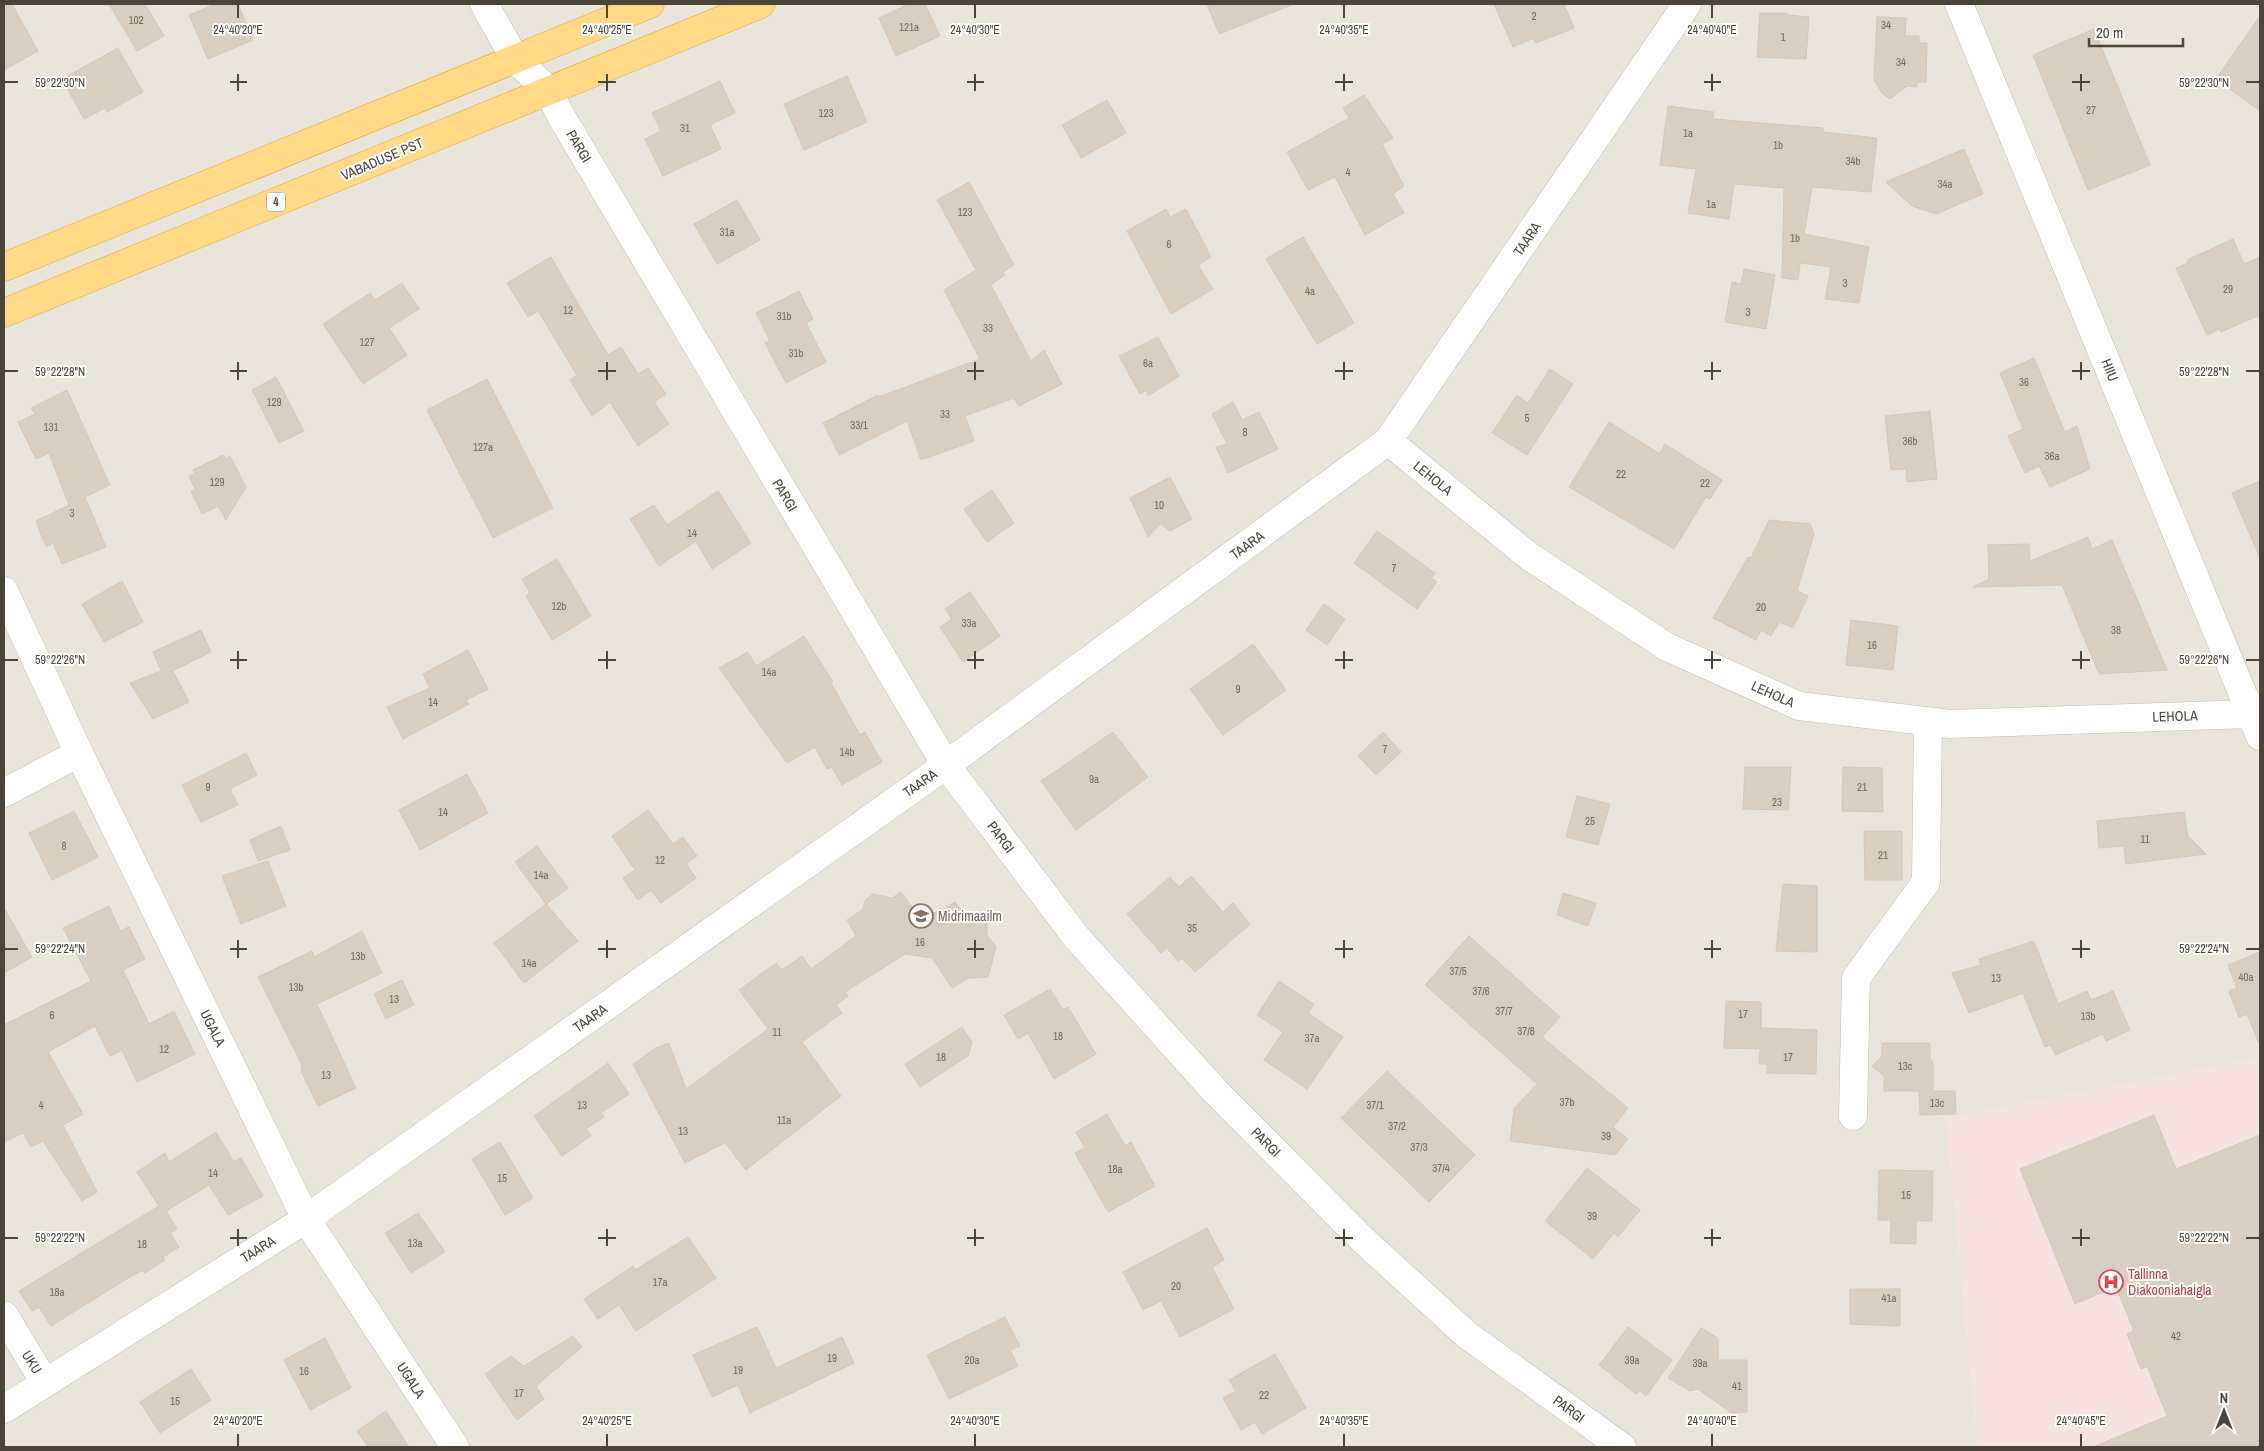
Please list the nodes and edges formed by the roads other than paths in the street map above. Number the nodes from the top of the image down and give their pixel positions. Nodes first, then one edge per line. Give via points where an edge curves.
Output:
1 (484, 4) edge
2 (650, 4) edge
3 (761, 4) edge
4 (1687, 4) edge
5 (1959, 4) edge
6 (515, 58) junction
7 (548, 90) junction
8 (4, 267) edge
9 (4, 313) edge
10 (1388, 441) junction
11 (4, 591) edge
12 (2257, 719) edge
13 (1928, 721) junction
14 (79, 752) junction
15 (946, 765) junction
16 (4, 793) edge
17 (1853, 1116) dead end
18 (306, 1219) junction
19 (4, 1315) edge
20 (45, 1383) junction
21 (4, 1409) edge
22 (455, 1447) edge
23 (1622, 1447) edge

1 - 6 street
2 - 6 highway
3 - 7 highway, VABADUSE PST / 4
4 - 10 street, TAARA
5 - 12 street, HIIU
6 - 7 street, PARGI
6 - 8 highway
7 - 9 highway, VABADUSE PST / 4
7 - 15 street, PARGI
10 - 13 street, LEHOLA via 1530,556 1667,647 1799,706
10 - 15 street, TAARA
11 - 14 street, UGALA
12 - 13 street, LEHOLA via 1950,724
13 - 17 street via 1926,882 1856,978
14 - 16 street
14 - 18 street, UGALA
15 - 18 street, TAARA
15 - 23 street, PARGI via 1078,938 1222,1098 1363,1240 1468,1335
18 - 20 street, TAARA
18 - 22 street, UGALA
19 - 20 street, UKU
20 - 21 street, TAARA

